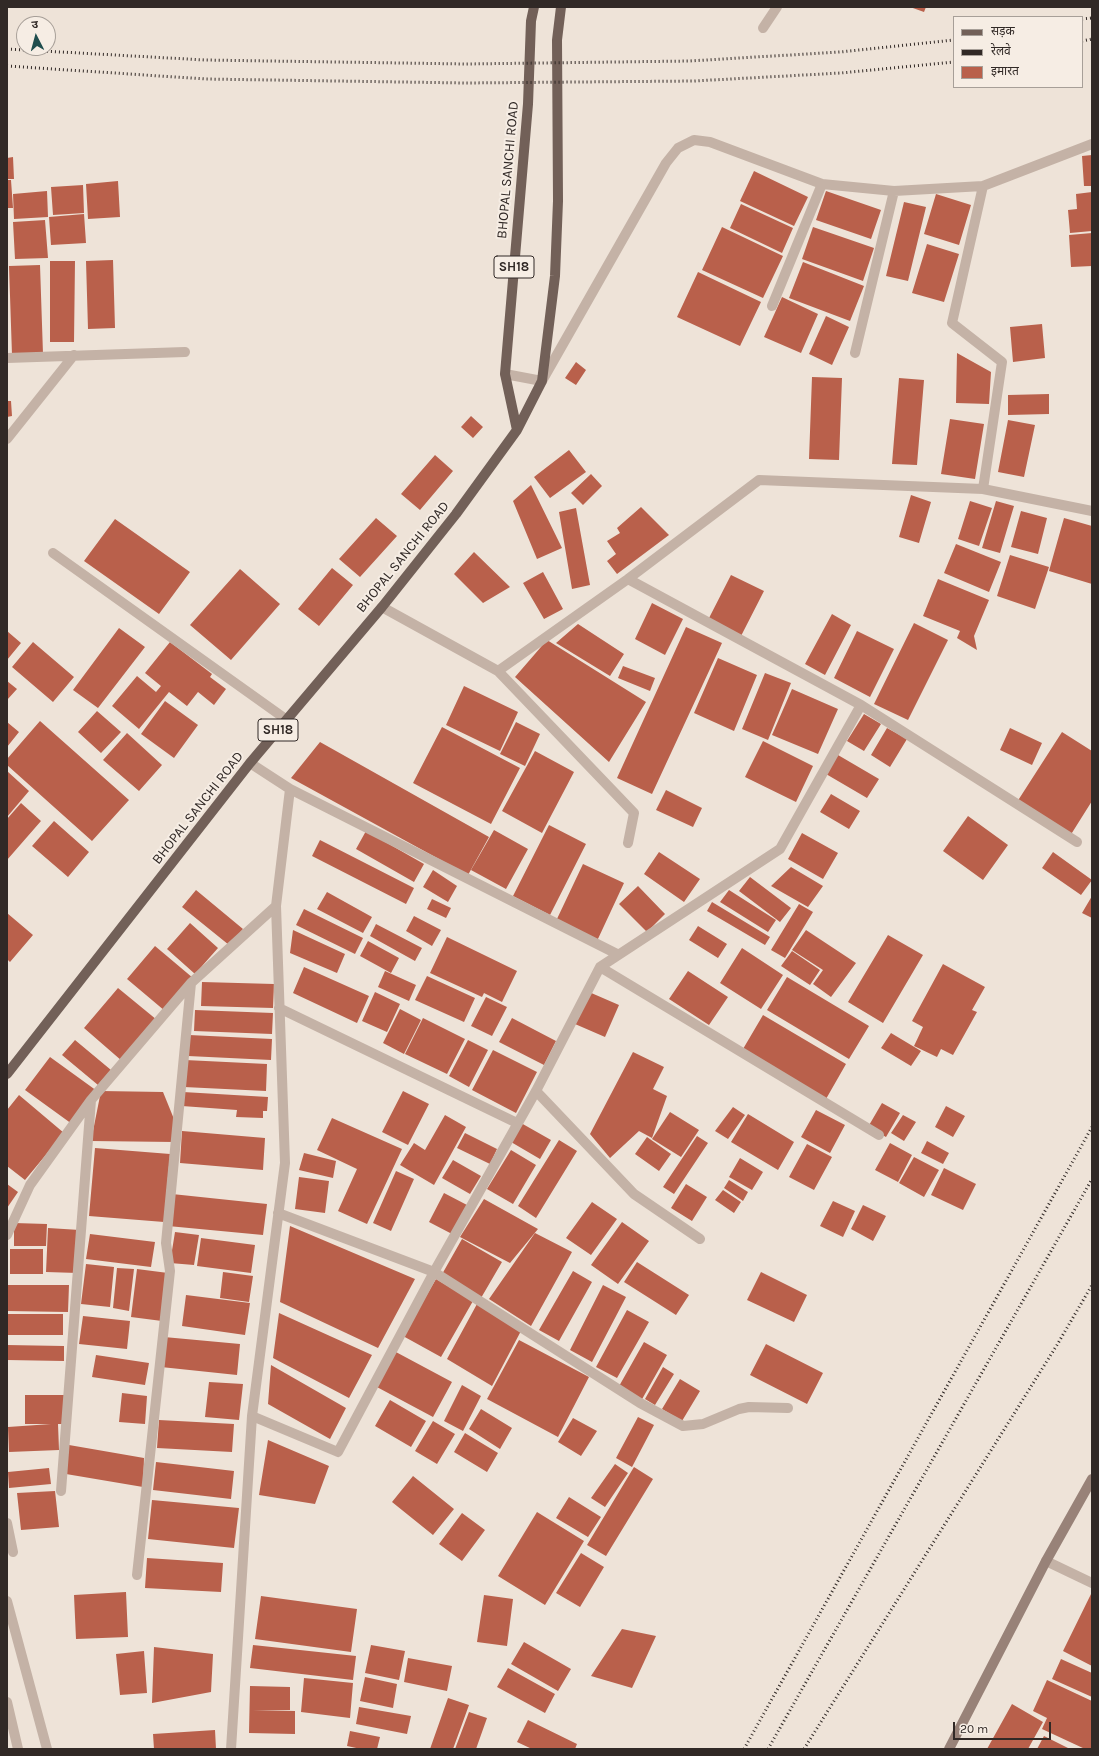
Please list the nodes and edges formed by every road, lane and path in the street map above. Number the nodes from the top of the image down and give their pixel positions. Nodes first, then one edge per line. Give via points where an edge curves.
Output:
1 (534, 7) edge
2 (561, 7) edge
3 (777, 7) edge
4 (763, 28) dead end
5 (1092, 144) edge
6 (822, 184) junction
7 (983, 186) junction
8 (894, 191) junction
9 (772, 306) dead end
10 (185, 352) dead end
11 (855, 353) dead end
12 (74, 356) junction
13 (7, 358) edge
14 (505, 374) junction
15 (542, 381) junction
16 (517, 430) junction
17 (7, 439) edge
18 (983, 489) junction
19 (1092, 511) edge
20 (53, 553) dead end
21 (628, 579) junction
22 (382, 607) junction
23 (498, 671) junction
24 (861, 705) junction
25 (287, 720) junction
26 (250, 763) junction
27 (290, 789) junction
28 (1078, 842) dead end
29 (628, 843) dead end
30 (276, 906) junction
31 (617, 954) junction
32 (600, 966) junction
33 (191, 983) junction
34 (280, 1008) junction
35 (7, 1074) edge
36 (536, 1091) junction
37 (91, 1100) junction
38 (517, 1123) junction
39 (879, 1135) dead end
40 (278, 1214) junction
41 (7, 1235) edge
42 (700, 1239) dead end
43 (434, 1272) junction
44 (788, 1408) dead end
45 (252, 1416) junction
46 (1092, 1479) edge
47 (61, 1491) dead end
48 (7, 1523) edge
49 (13, 1552) dead end
50 (1046, 1561) junction
51 (136, 1575) dead end
52 (1092, 1583) edge
53 (7, 1601) edge
54 (7, 1702) edge
55 (18, 1749) edge
56 (47, 1749) edge
57 (231, 1749) edge
58 (949, 1749) edge

1 - 14 main road, BHOPAL SANCHI ROAD / SH18
2 - 15 main road, BHOPAL SANCHI ROAD via 557,40 558,201 555,276
3 - 4 street
5 - 7 street
6 - 8 street
6 - 9 street
6 - 15 street via 710,142 694,140 678,148 666,163
7 - 8 street
7 - 18 street via 952,323 1002,362
8 - 11 street
10 - 12 street
12 - 13 street
12 - 17 street
14 - 15 street
14 - 16 main road, BHOPAL SANCHI ROAD / SH18
15 - 16 main road, BHOPAL SANCHI ROAD / SH18
16 - 22 main road, BHOPAL SANCHI ROAD / SH18 via 456,514
18 - 19 street
18 - 21 street via 759,480
20 - 25 street
21 - 23 street
21 - 24 street
22 - 23 street
22 - 25 main road, BHOPAL SANCHI ROAD / SH18
23 - 29 street via 634,813
24 - 28 street
24 - 31 street via 780,849
25 - 26 main road, BHOPAL SANCHI ROAD / SH18
26 - 27 street
26 - 35 main road, BHOPAL SANCHI ROAD / SH18
27 - 30 street
27 - 31 street
30 - 33 street
30 - 34 street
31 - 32 street
32 - 36 street
32 - 39 street
33 - 37 street
33 - 51 street via 166,1243 170,1271
34 - 38 street
34 - 40 street via 285,1163
36 - 38 street
36 - 42 street via 634,1194
37 - 41 street via 30,1186
37 - 47 street
38 - 43 street
40 - 43 street
40 - 45 street
43 - 44 street via 640,1403 683,1426 703,1424 748,1407
43 - 45 street via 338,1452
45 - 57 street
46 - 50 street
48 - 49 street
50 - 52 street
50 - 58 street
53 - 56 street
54 - 55 street

